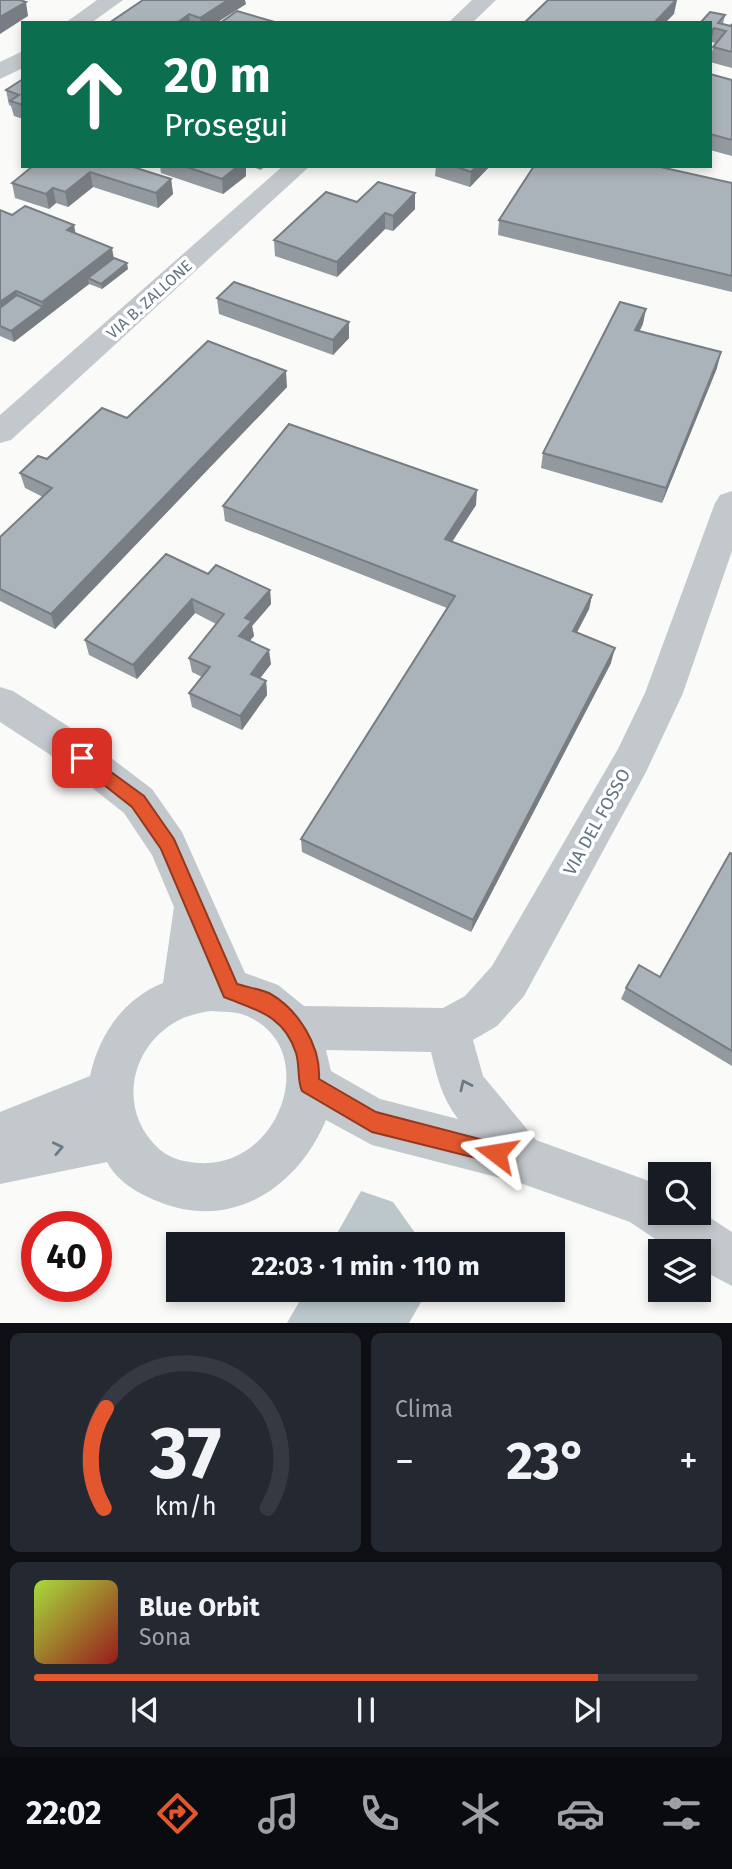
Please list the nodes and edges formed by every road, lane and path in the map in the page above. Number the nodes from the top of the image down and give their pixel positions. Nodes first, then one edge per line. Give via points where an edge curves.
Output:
1 (112, 0) edge
2 (485, 0) edge
3 (79, 21) edge
4 (461, 21) edge
5 (21, 59) edge
6 (0, 72) edge
7 (296, 168) edge
8 (0, 432) edge
9 (732, 503) edge
10 (0, 702) edge
11 (195, 905) junction
12 (231, 991) junction
13 (183, 995) junction
14 (449, 1030) junction
15 (303, 1059) junction
16 (113, 1113) junction
17 (372, 1121) junction
18 (297, 1132) junction
19 (0, 1136) edge
20 (520, 1159) junction
21 (0, 1160) edge
22 (732, 1261) edge

1 - 3 street
2 - 4 street
5 - 6 street
7 - 8 street, VIA B. ZALLONE
9 - 14 street, VIA DEL FOSSO via 664,693 632,760 508,981 481,1011
10 - 11 street via 138,801 168,845
11 - 12 street
11 - 13 street
12 - 13 street
12 - 15 street via 262,1000 279,1012
13 - 16 street via 155,1010 132,1032 116,1060
14 - 15 street via 361,1030
20 -> 14 street via 463,1088
15 - 17 street
15 - 18 street via 308,1102
16 - 18 street via 134,1161 158,1179 188,1188 220,1188 251,1177 277,1158
16 - 19 street
21 -> 16 street
17 - 18 street
17 - 20 street
20 - 22 street via 644,1203

